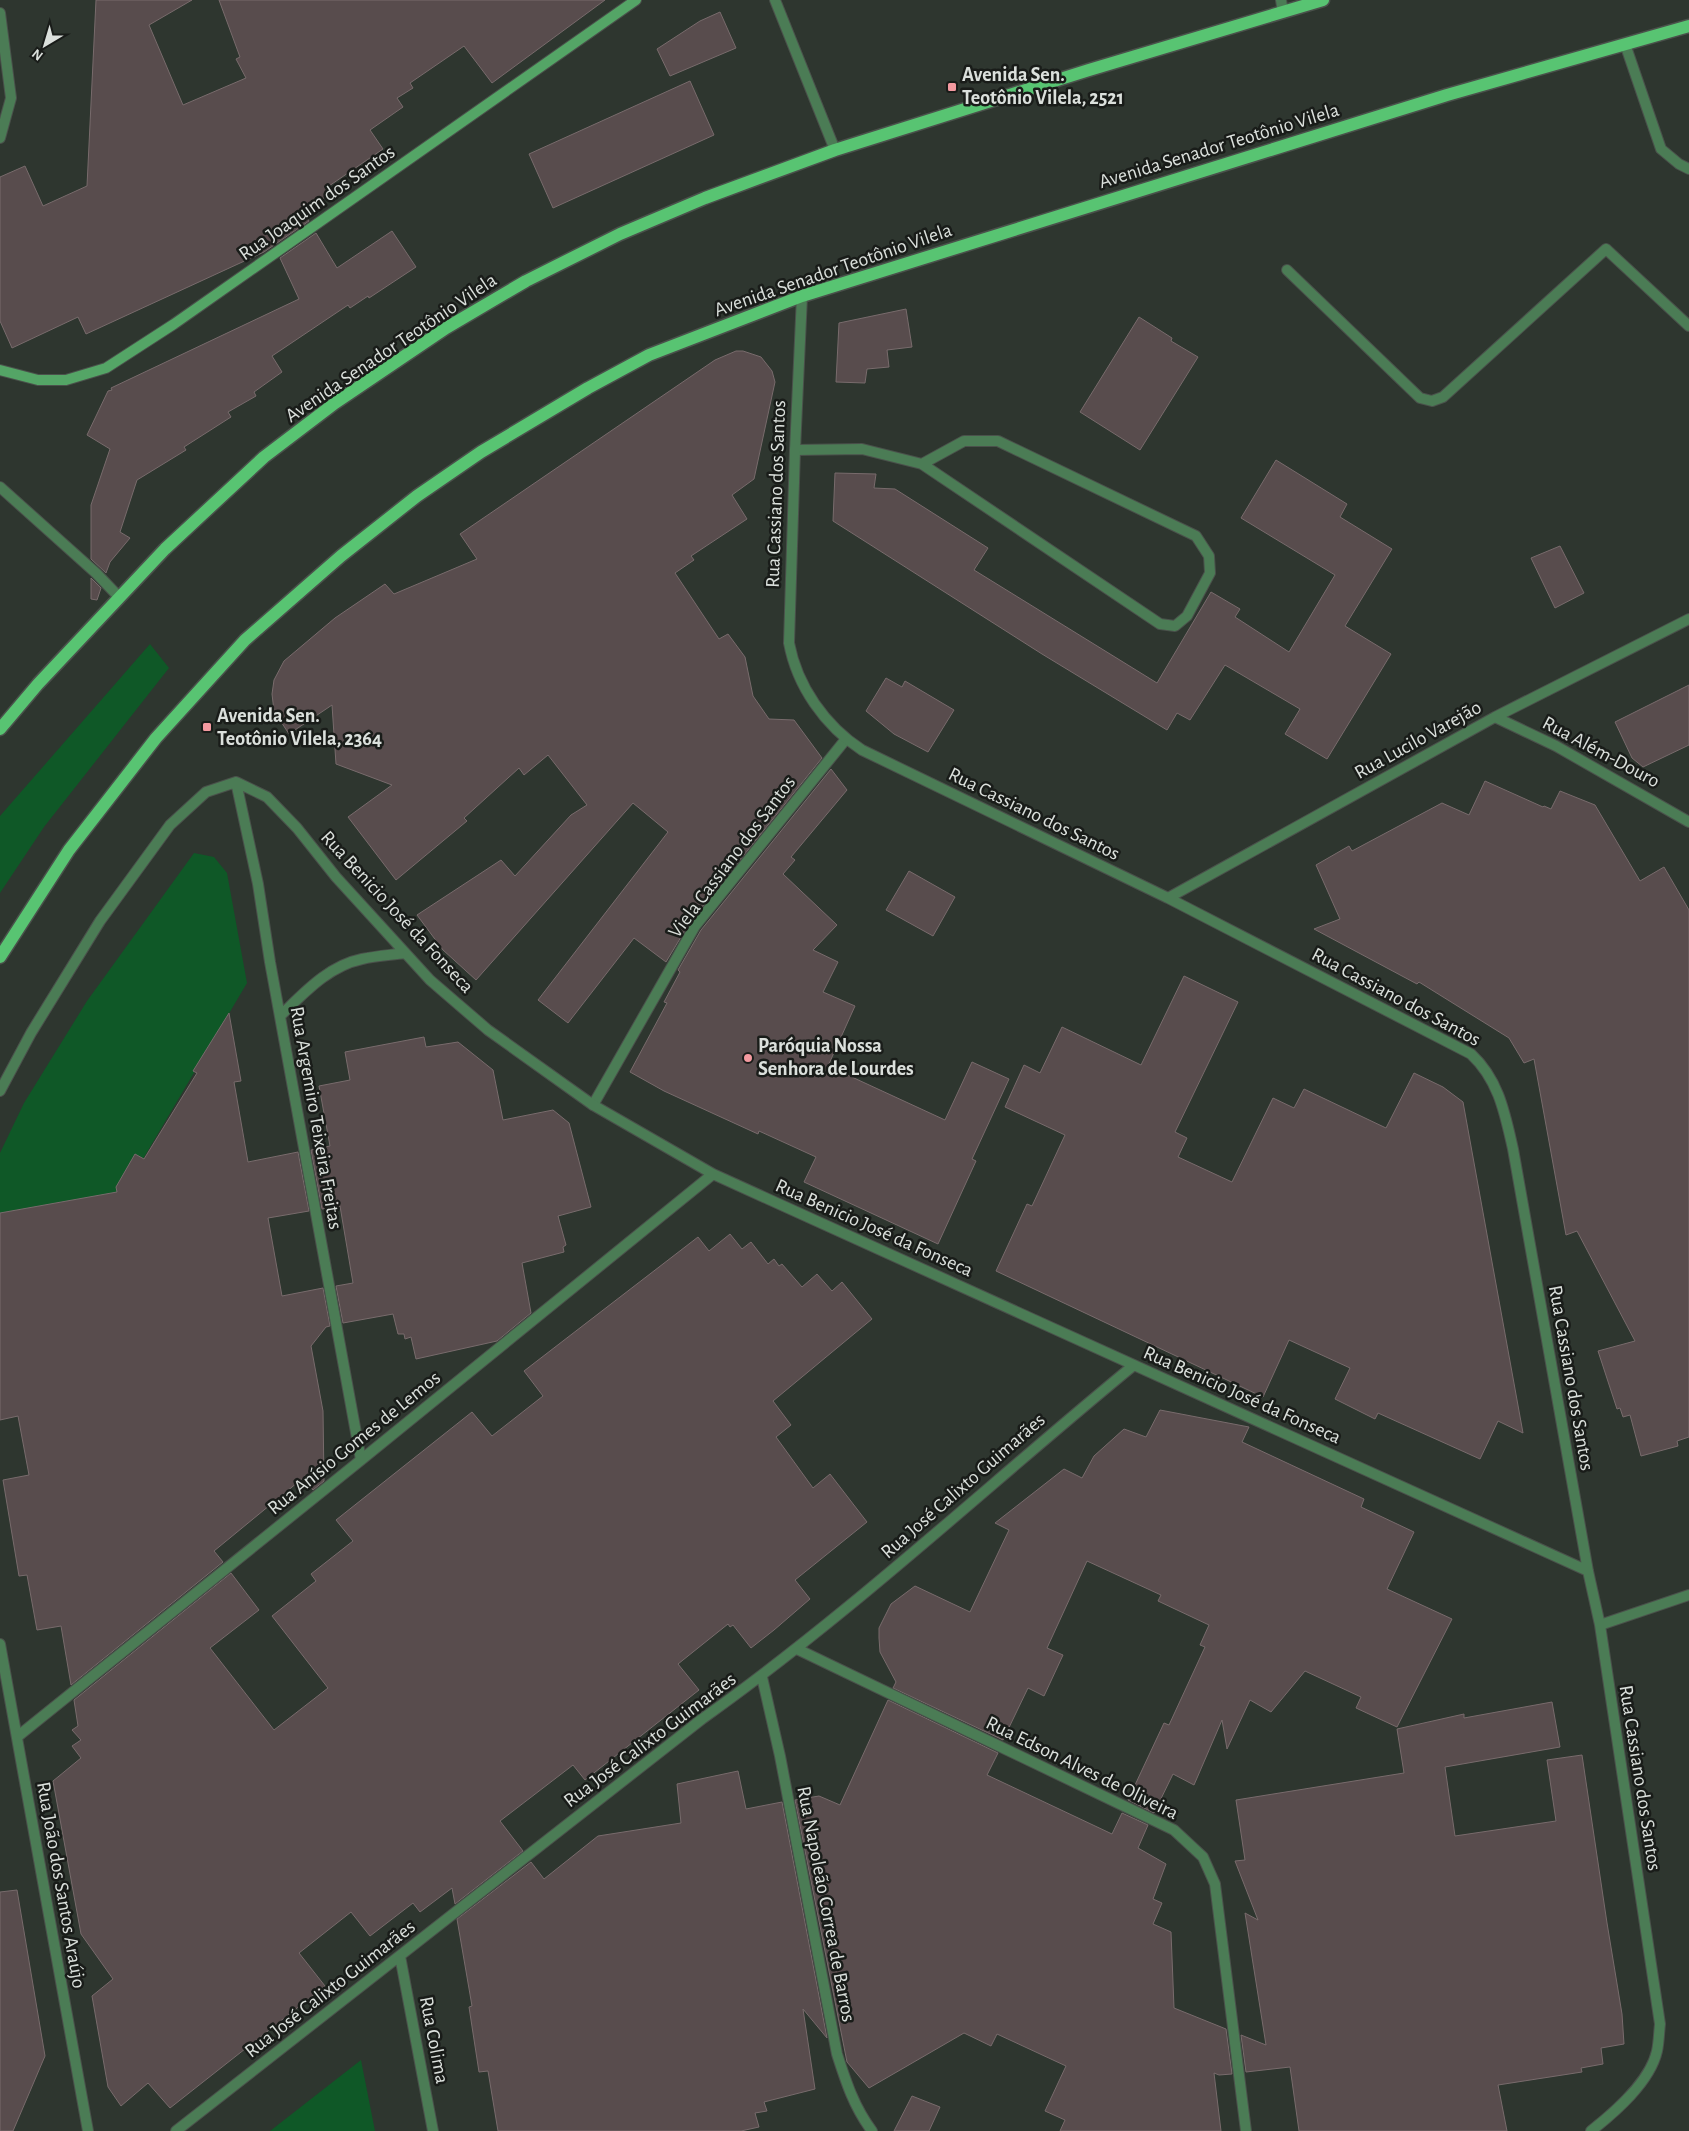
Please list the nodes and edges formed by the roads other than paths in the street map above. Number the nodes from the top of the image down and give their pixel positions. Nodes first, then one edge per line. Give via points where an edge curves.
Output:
1 (636, 0) edge
2 (775, 0) edge
3 (1323, 0) edge
4 (1282, 6) edge
5 (0, 13) edge
6 (1689, 26) edge
7 (1625, 44) junction
8 (0, 138) edge
9 (835, 150) junction
10 (1689, 169) edge
11 (1287, 270) dead end
12 (802, 296) junction
13 (1689, 326) edge
14 (0, 370) edge
15 (795, 450) junction
16 (922, 464) junction
17 (0, 487) edge
18 (119, 597) junction
19 (1689, 619) edge
20 (1495, 717) junction
21 (0, 729) edge
22 (846, 739) junction
23 (236, 782) junction
24 (1689, 822) edge
25 (1168, 898) junction
26 (405, 953) junction
27 (0, 957) edge
28 (280, 1016) junction
29 (0, 1091) edge
30 (593, 1105) junction
31 (713, 1174) junction
32 (1134, 1365) junction
33 (361, 1460) junction
34 (1588, 1572) junction
35 (1689, 1595) edge
36 (1600, 1625) junction
37 (0, 1644) edge
38 (797, 1649) junction
39 (762, 1677) junction
40 (17, 1737) junction
41 (400, 1956) junction
42 (88, 2131) edge
43 (176, 2131) edge
44 (433, 2131) edge
45 (872, 2131) edge
46 (1246, 2131) edge
47 (1591, 2131) edge

1 - 14 street, Rua Joaquim dos Santos via 182,319 106,368 66,380 38,380
2 - 9 street
3 - 4 main road, Avenida Senador Teotônio Vilela
4 - 9 main road, Avenida Senador Teotônio Vilela
5 - 8 street via 11,98
6 - 7 main road, Avenida Senador Teotônio Vilela
7 - 10 street via 1661,149
7 - 12 main road, Avenida Senador Teotônio Vilela via 1447,95
9 - 18 main road, Avenida Senador Teotônio Vilela via 705,198 620,234 526,281 446,328 335,403 264,458 165,549
11 - 13 street via 1420,398 1432,402 1443,396 1606,249
12 - 15 street, Rua Cassiano dos Santos
12 - 27 main road, Avenida Senador Teotônio Vilela via 649,355 588,388 481,452 417,496 341,556 245,640 156,738 69,850
15 - 16 street via 862,449
15 - 22 street, Rua Cassiano dos Santos via 789,643 799,677 818,707
16 - 16 street via 1160,624 1175,626 1187,616 1210,573 1209,556 1196,536 998,441 964,441
17 - 18 street
18 - 21 main road, Avenida Senador Teotônio Vilela
19 - 20 street, Rua Lucilo Varejão
20 - 24 street, Rua Além-Douro via 1556,746
20 - 25 street, Rua Lucilo Varejão
22 - 25 street, Rua Cassiano dos Santos via 862,750
22 - 30 street, Viela Cassiano dos Santos via 696,926
23 - 26 street, Rua Benicio José da Fonseca via 267,798 297,828 336,877
23 - 28 street, Rua Argemiro Teixeira Freitas via 258,884
23 - 29 street via 206,792 170,825 100,921 31,1033
25 - 34 street, Rua Cassiano dos Santos via 1471,1054 1483,1065 1502,1102 1513,1149
26 - 28 street via 361,959 329,972
26 - 30 street, Rua Benicio José da Fonseca via 430,980 488,1030
28 - 33 street, Rua Argemiro Teixeira Freitas
30 - 31 street, Rua Benicio José da Fonseca
31 - 32 street, Rua Benicio José da Fonseca
31 - 33 street, Rua Anísio Gomes de Lemos
32 - 34 street, Rua Benicio José da Fonseca
32 - 38 street, Rua José Calixto Guimarães
33 - 40 street, Rua Anísio Gomes de Lemos
34 - 36 street, Rua Cassiano dos Santos
35 - 36 street
36 - 47 street, Rua Cassiano dos Santos via 1660,2024 1657,2052 1642,2081 1619,2108
37 - 40 street, Rua João dos Santos Araújo
38 - 39 street, Rua José Calixto Guimarães
38 - 46 street, Rua Edson Alves de Oliveira via 1174,1830 1203,1857 1216,1884
39 - 41 street, Rua José Calixto Guimarães via 702,1719
39 - 45 street, Rua Napoleão Correa de Barros via 837,2054 859,2114
40 - 42 street, Rua João dos Santos Araújo
41 - 43 street, Rua José Calixto Guimarães
41 - 44 street, Rua Colima

